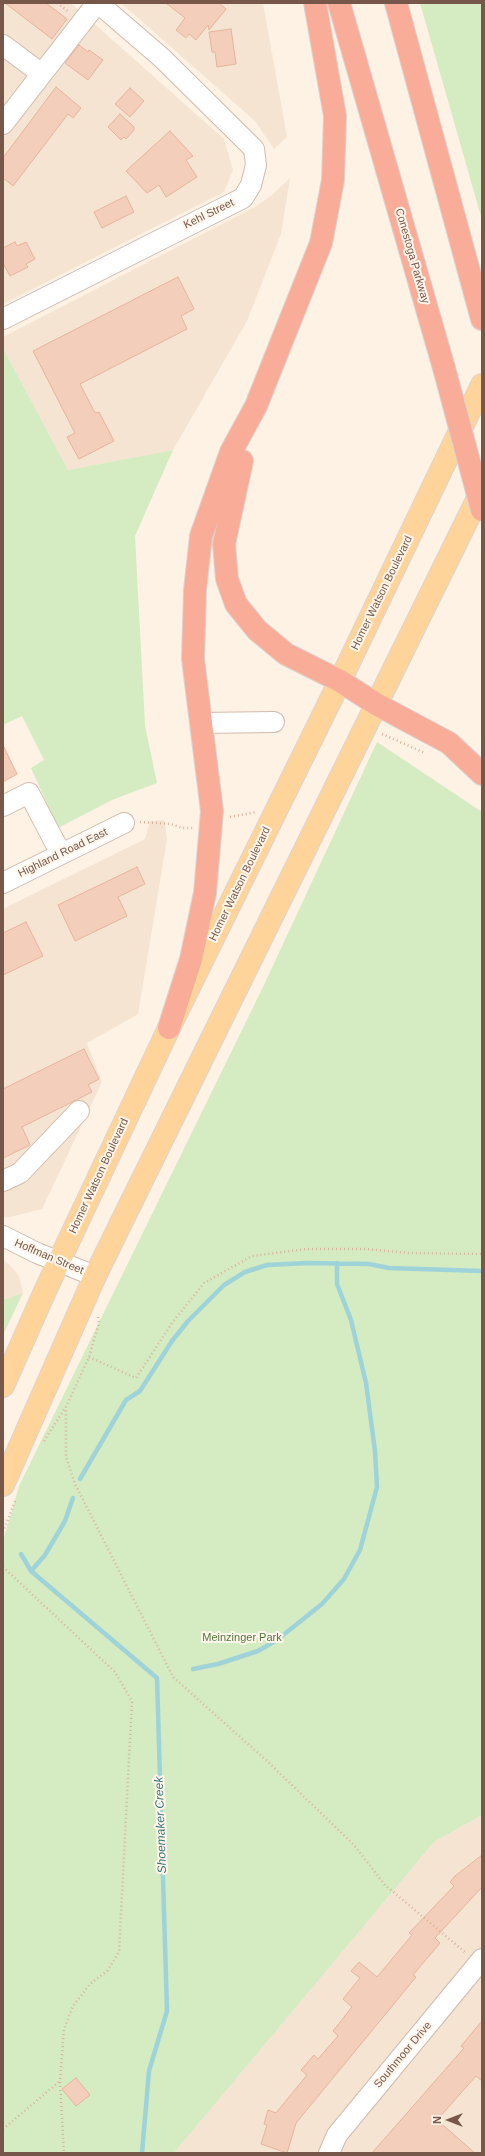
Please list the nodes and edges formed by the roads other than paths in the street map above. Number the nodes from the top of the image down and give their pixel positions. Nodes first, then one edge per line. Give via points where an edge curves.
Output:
1 (97, 3) edge
2 (315, 3) edge
3 (339, 3) edge
4 (396, 3) edge
5 (3, 45) edge
6 (42, 74) junction
7 (3, 124) edge
8 (3, 319) edge
9 (482, 319) edge
10 (482, 385) edge
11 (256, 406) junction
12 (482, 490) edge
13 (482, 510) edge
14 (340, 681) junction
15 (376, 704) junction
16 (274, 722) dead end
17 (201, 723) junction
18 (482, 774) edge
19 (3, 806) edge
20 (124, 823) dead end
21 (61, 854) junction
22 (3, 883) edge
23 (169, 1028) junction
24 (79, 1111) dead end
25 (3, 1181) edge
26 (3, 1236) edge
27 (59, 1262) junction
28 (95, 1276) junction
29 (3, 1386) edge
30 (3, 1485) edge
31 (480, 1961) edge
32 (329, 2153) edge

1 - 6 street
1 - 8 street, Kehl Street via 162,58 254,149 256,165 252,186 243,198
2 - 11 highway via 335,116 333,180 321,243
3 - 13 highway, Conestoga Parkway, bridge
4 - 9 highway
5 - 6 street
6 - 7 street
10 - 14 main road, Homer Watson Boulevard
11 - 14 highway via 234,488 224,544 227,579 236,604 257,630 286,654
11 - 17 highway via 231,452 201,536 195,590 193,660
12 - 15 main road
14 - 15 highway
14 - 23 main road, Homer Watson Boulevard
15 - 18 highway via 449,743
15 - 28 main road via 372,728
16 - 17 street
17 - 23 highway via 212,811 205,893 191,959
19 - 21 street via 29,793
20 - 21 street, Highland Road East
21 - 22 street, Highland Road East
23 - 27 main road, Homer Watson Boulevard
24 - 25 street via 20,1173
26 - 27 street, Hoffman Street
27 - 28 street, Hoffman Street
27 - 29 main road, Homer Watson Boulevard
28 - 30 main road
31 - 32 street, Southmoor Drive via 337,2135

